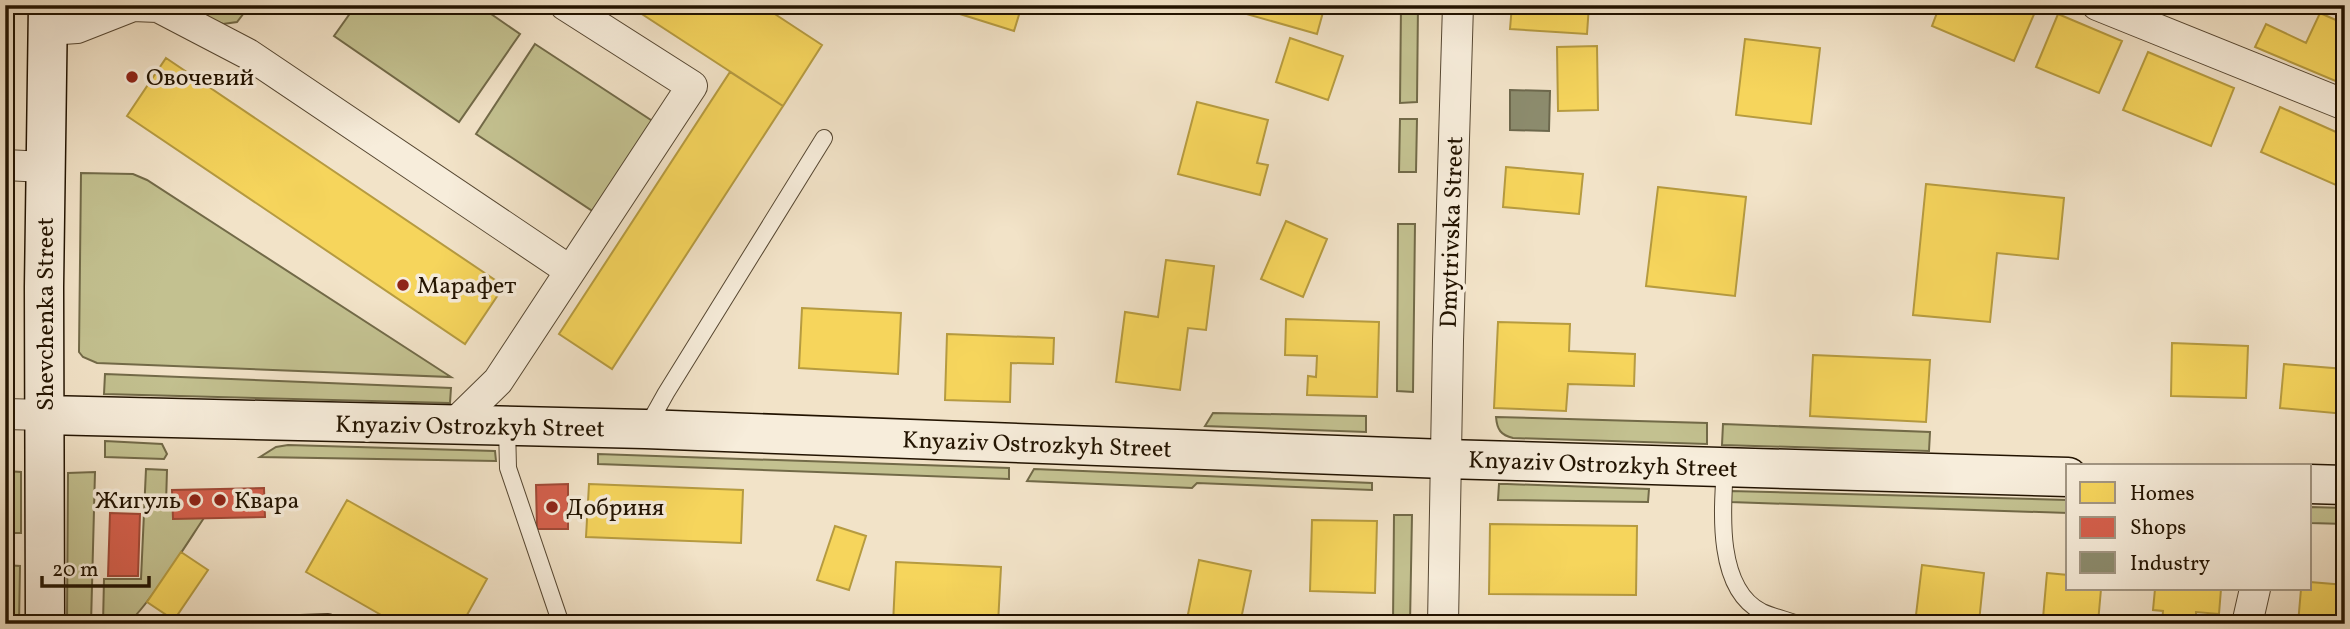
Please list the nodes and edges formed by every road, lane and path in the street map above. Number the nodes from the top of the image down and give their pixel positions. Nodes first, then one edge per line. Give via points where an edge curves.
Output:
1 (565, 5) edge
2 (1458, 5) edge
3 (2097, 5) edge
4 (48, 18) edge
5 (2345, 105) edge
6 (824, 138) dead end
7 (5, 165) edge
8 (45, 167) junction
9 (569, 270) junction
10 (5, 414) edge
11 (45, 415) junction
12 (453, 425) junction
13 (507, 426) junction
14 (645, 429) junction
15 (1445, 459) junction
16 (1725, 468) junction
17 (2066, 477) edge
18 (2312, 484) edge
19 (2345, 485) edge
20 (2255, 590) edge
21 (328, 622) edge
22 (45, 624) edge
23 (273, 624) edge
24 (561, 624) edge
25 (1443, 624) edge
26 (1798, 624) edge
27 (2248, 624) edge

1 - 9 street via 692,86
2 - 15 street, Dmytrivska Street
3 - 5 street
4 - 8 street, Shevchenka Street
4 - 9 street via 77,28 132,6 158,7 248,54
6 - 14 lane
7 - 8 street
8 - 11 street, Shevchenka Street
9 - 12 street via 498,381
10 - 11 street, Knyaziv Ostrozkyh Street
11 - 12 street, Knyaziv Ostrozkyh Street
11 - 22 street, Shevchenka Street
12 - 13 street, Knyaziv Ostrozkyh Street
13 - 14 street, Knyaziv Ostrozkyh Street
13 - 24 lane via 508,468
14 - 15 street, Knyaziv Ostrozkyh Street
15 - 16 street, Knyaziv Ostrozkyh Street
15 - 25 street, Dmytrivska Street
16 - 17 street, Knyaziv Ostrozkyh Street
16 - 26 lane via 1725,547 1736,588 1760,611
18 - 19 street
20 - 27 street
21 - 23 lane

